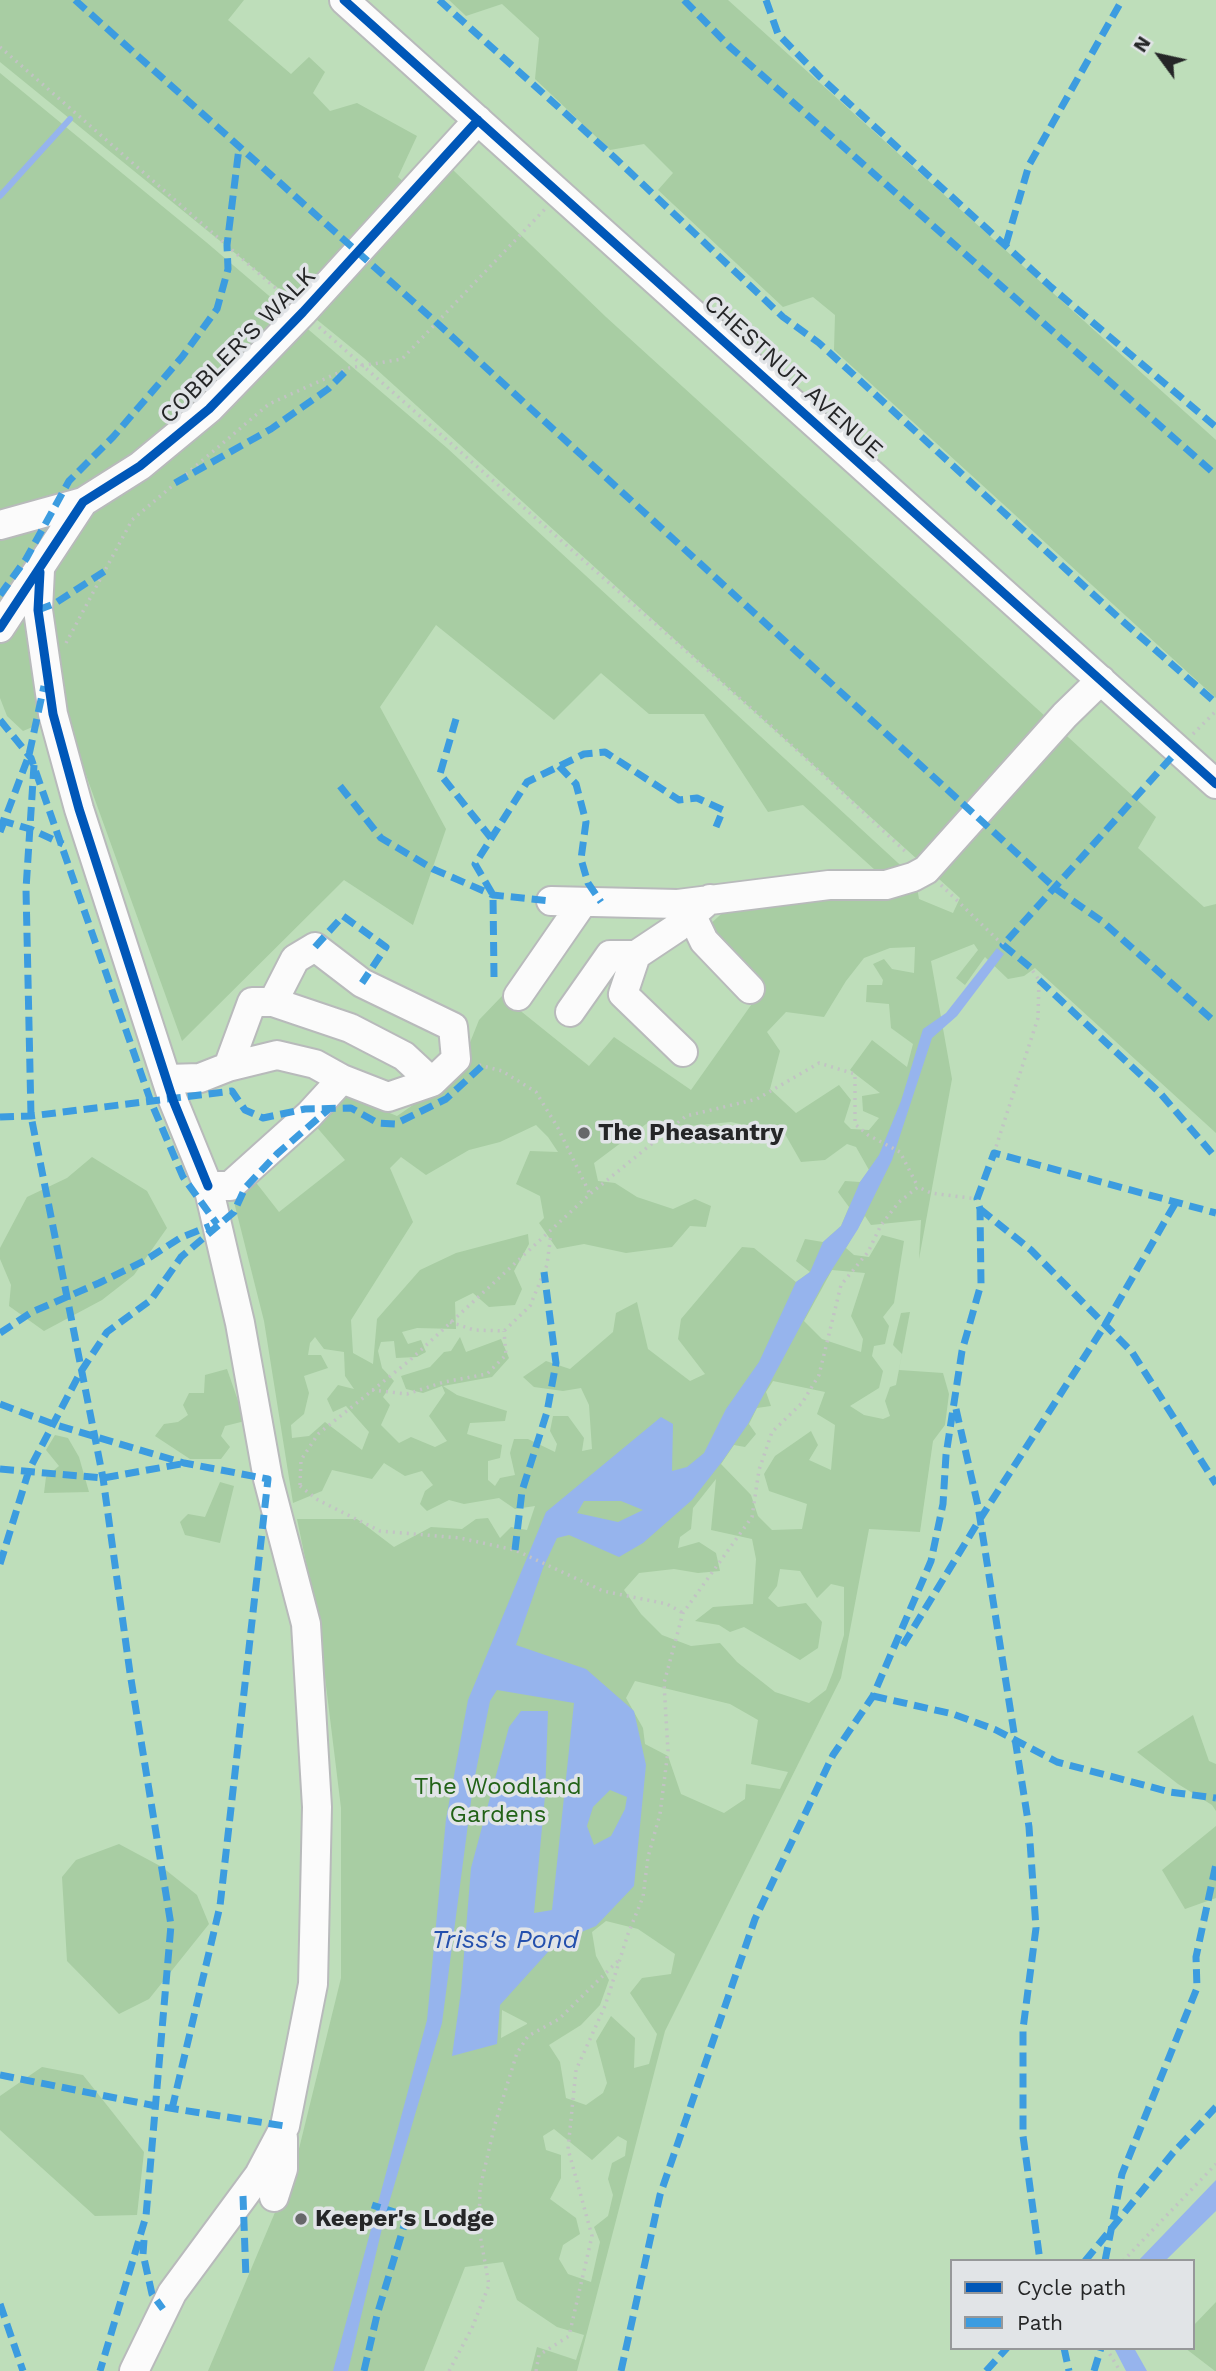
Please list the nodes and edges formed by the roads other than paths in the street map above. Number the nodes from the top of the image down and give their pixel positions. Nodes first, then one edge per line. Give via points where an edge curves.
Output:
1 (344, 0) edge
2 (478, 120) junction
3 (83, 502) junction
4 (0, 525) edge
5 (40, 569) junction
6 (0, 628) edge
7 (1101, 680) junction
8 (1216, 784) edge
9 (551, 901) dead end
10 (583, 902) junction
11 (701, 908) junction
12 (636, 955) junction
13 (750, 989) dead end
14 (518, 996) dead end
15 (273, 1002) junction
16 (570, 1012) dead end
17 (426, 1014) junction
18 (683, 1052) dead end
19 (404, 1056) junction
20 (228, 1067) junction
21 (167, 1079) junction
22 (342, 1079) junction
23 (432, 1082) junction
24 (208, 1186) junction
25 (134, 2371) edge

1 - 2 street, CHESTNUT AVENUE
2 - 3 street, COBBLER'S WALK via 209,409 140,466
2 - 7 street, CHESTNUT AVENUE
3 - 4 street
3 - 5 street, COBBLER'S WALK
5 - 6 street, COBBLER'S WALK
5 - 21 street via 38,610 54,714 79,809
7 - 8 street, CHESTNUT AVENUE
7 - 11 street via 926,870 886,885 829,885
9 - 10 street
10 - 11 street
10 - 14 street
11 - 12 street
11 - 13 street via 704,941
12 - 16 street via 610,955
12 - 18 street via 622,994
15 - 17 street via 295,960 315,947 362,983
15 - 19 street via 349,1028
15 - 20 street via 252,1002
17 - 19 street
17 - 23 street via 453,1027 456,1059
19 - 23 street
20 - 21 street via 201,1078
20 - 22 street via 277,1055 315,1065
21 - 24 street
22 - 23 street via 388,1097
22 - 24 street via 230,1186
24 - 25 street via 240,1323 268,1479 306,1624 317,1807 313,1984 284,2167 259,2175 172,2293

